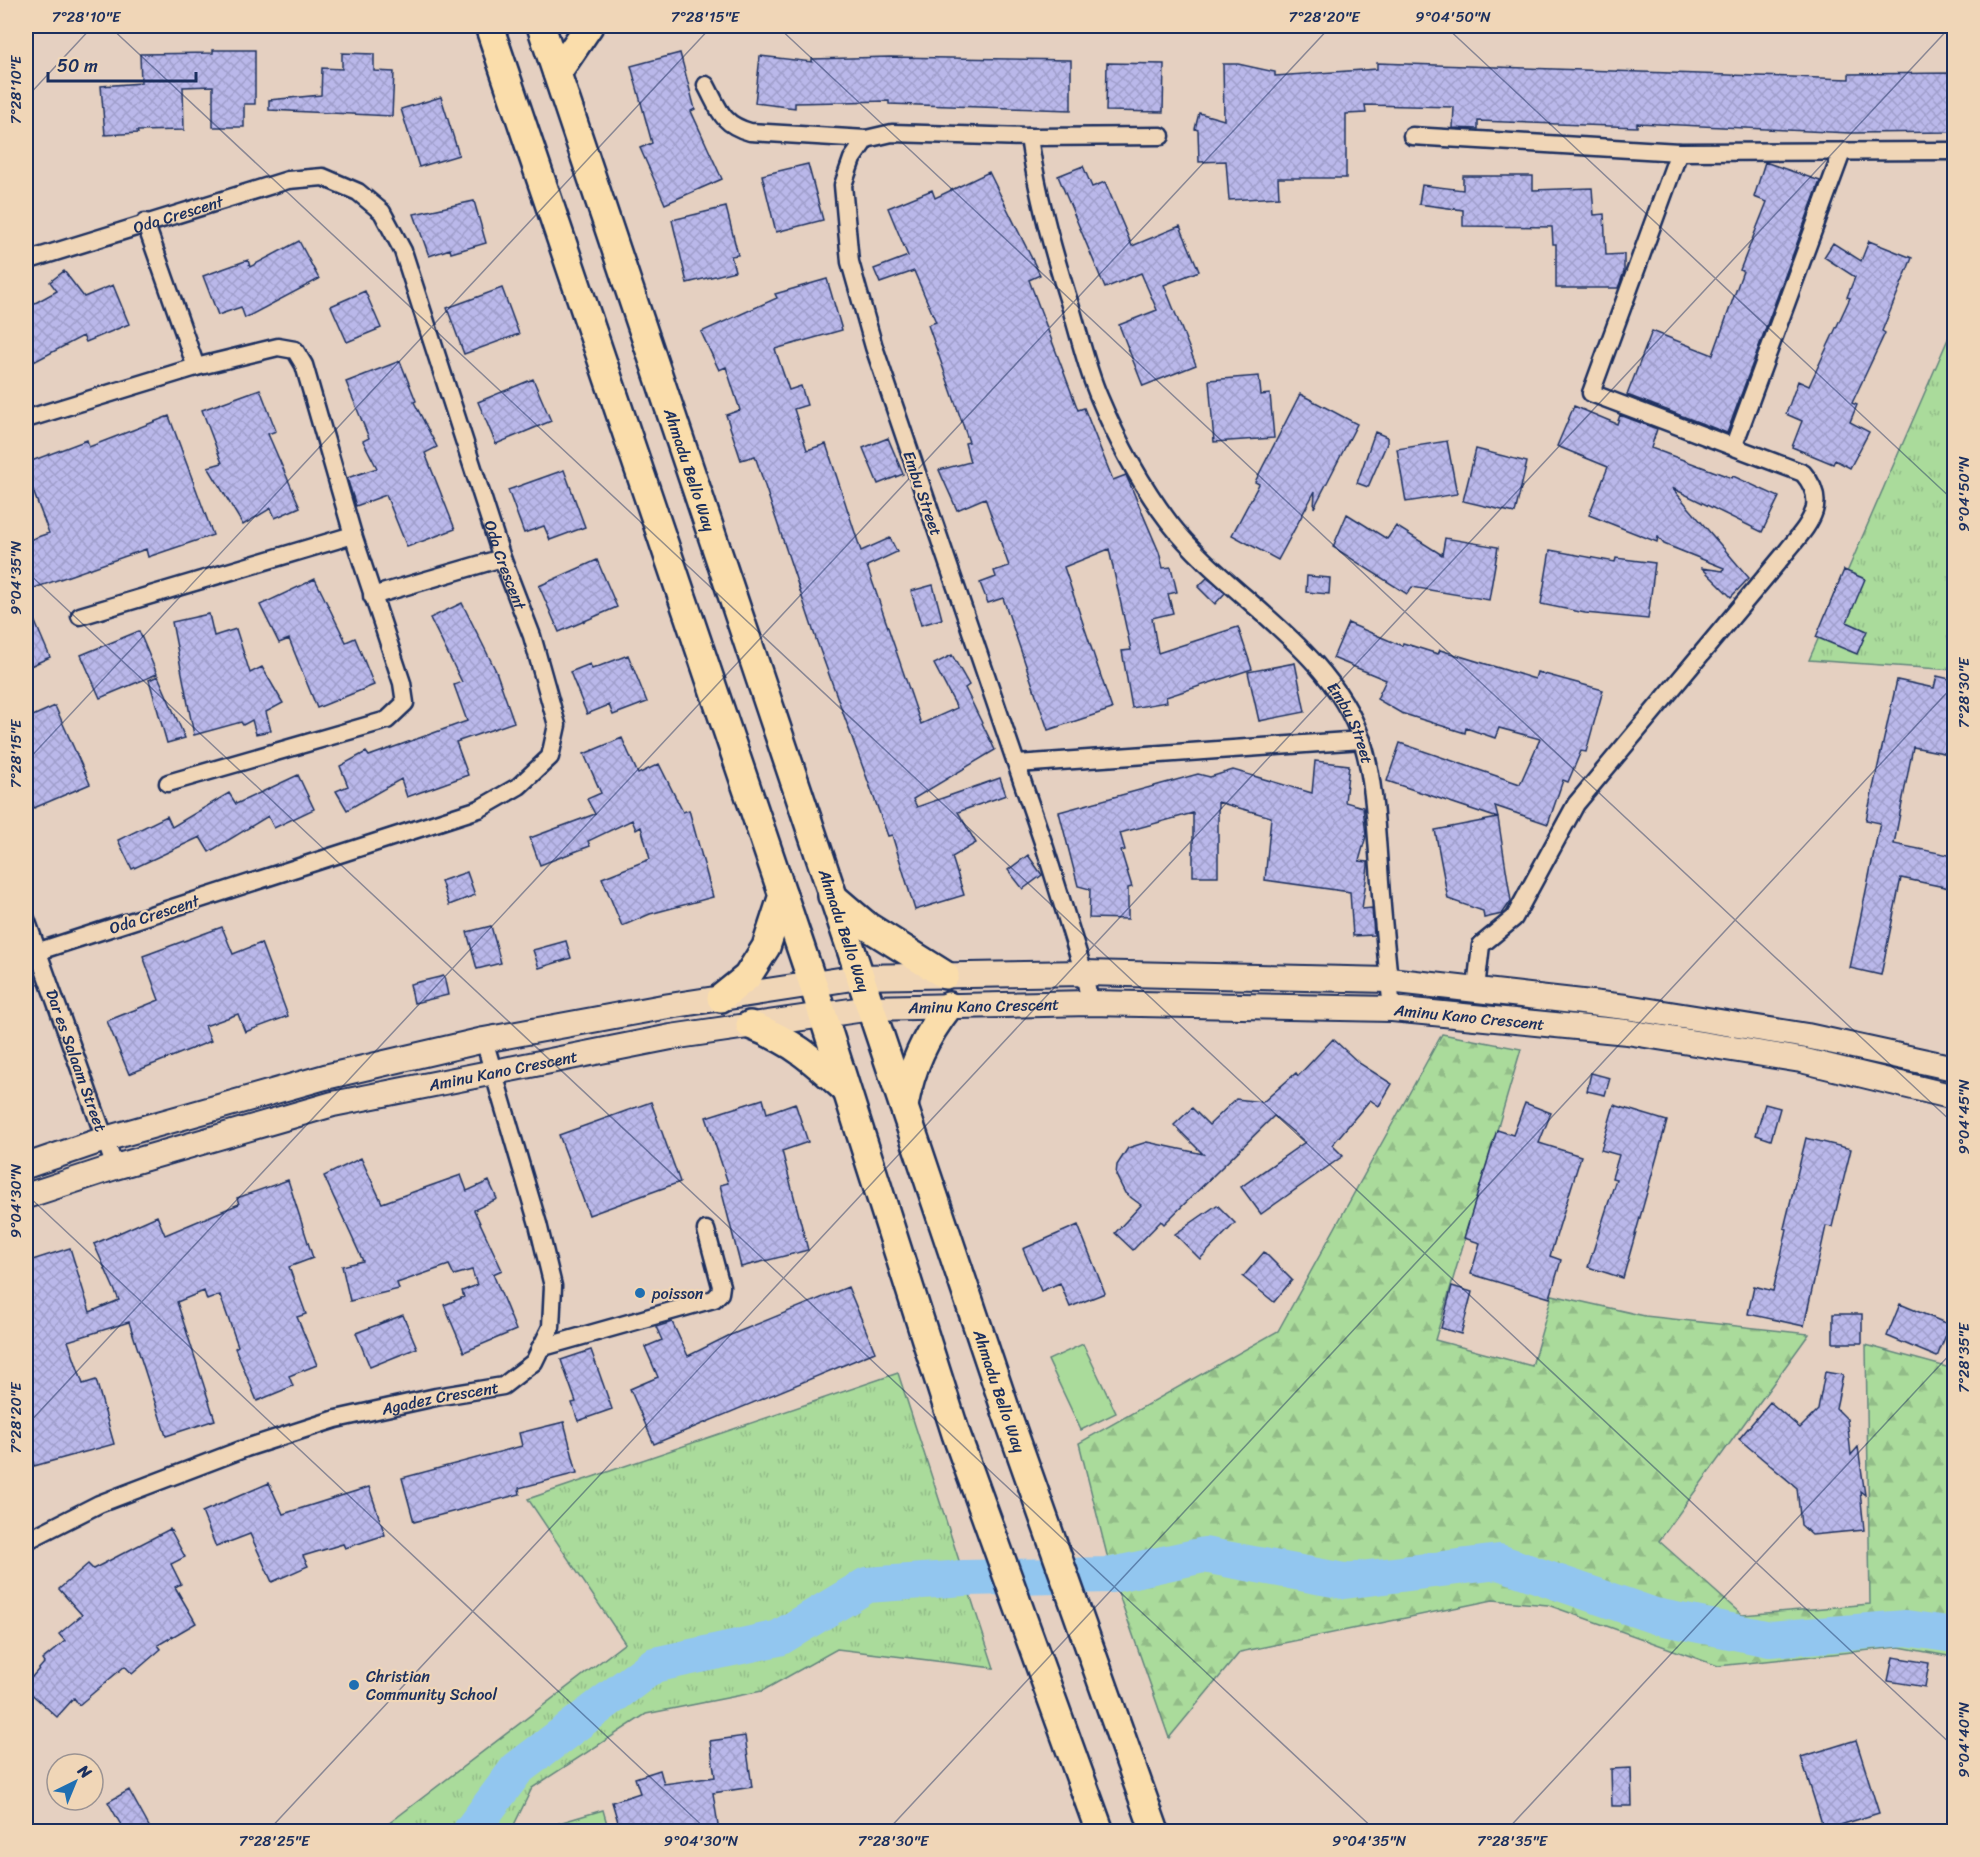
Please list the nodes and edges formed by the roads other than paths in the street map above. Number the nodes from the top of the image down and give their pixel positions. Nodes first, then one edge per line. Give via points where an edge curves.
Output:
1 (470, 26) edge
2 (489, 26) edge
3 (541, 26) edge
4 (590, 26) edge
5 (499, 53) junction
6 (557, 73) junction
7 (706, 85) dead end
8 (1161, 136) dead end
9 (1412, 136) dead end
10 (1029, 137) junction
11 (866, 139) junction
12 (1954, 151) edge
13 (1679, 152) junction
14 (1842, 152) junction
15 (145, 222) junction
16 (26, 261) edge
17 (196, 367) junction
18 (26, 420) edge
19 (1734, 445) junction
20 (353, 535) junction
21 (502, 558) junction
22 (372, 596) junction
23 (80, 616) dead end
24 (1362, 741) junction
25 (1017, 764) junction
26 (168, 783) dead end
27 (783, 895) junction
28 (832, 896) junction
29 (26, 919) edge
30 (36, 952) junction
31 (1084, 972) junction
32 (945, 975) junction
33 (859, 977) junction
34 (1389, 980) junction
35 (813, 984) junction
36 (1476, 988) junction
37 (722, 998) junction
38 (1090, 1003) junction
39 (949, 1006) junction
40 (871, 1008) junction
41 (1392, 1009) junction
42 (822, 1015) junction
43 (750, 1025) junction
44 (484, 1040) junction
45 (1954, 1068) edge
46 (493, 1072) junction
47 (846, 1090) junction
48 (1954, 1096) edge
49 (904, 1107) junction
50 (105, 1139) junction
51 (26, 1166) edge
52 (115, 1167) junction
53 (26, 1196) edge
54 (705, 1230) dead end
55 (540, 1348) junction
56 (26, 1541) edge
57 (1096, 1822) edge
58 (1155, 1832) edge

1 - 5 main road
2 - 5 main road
3 - 6 main road, Ahmadu Bello Way
4 - 6 main road
5 - 27 main road
6 - 28 main road, Ahmadu Bello Way
7 - 11 street via 724,119 734,127 750,132
8 - 10 street
9 - 13 street
10 - 11 street via 891,133
10 - 24 street, Embu Street via 1035,178 1098,396 1132,463 1169,522 1211,567 1301,648 1323,674 1343,702
11 - 25 street, Embu Street via 852,159 843,185 850,262 874,347
12 - 14 street
13 - 14 street
13 - 19 street via 1591,393
14 - 19 street
15 - 16 street, Oda Crescent
15 - 17 street
15 - 21 street, Oda Crescent via 288,180 323,177 357,192 382,212 403,251
17 - 18 street
17 - 20 street via 278,347 296,350 304,364
19 - 36 street via 1803,473 1813,484 1814,513 1576,804 1514,918 1481,945
20 - 22 street
20 - 23 street
21 - 22 street
21 - 30 street, Oda Crescent via 532,636 557,725 549,757 519,786 479,809
22 - 26 street via 402,683 405,703 387,720
24 - 25 street
24 - 34 street, Embu Street via 1374,808
25 - 31 street, Embu Street
27 - 35 main road
27 - 37 main road via 766,947 747,977
28 - 32 main road via 867,926
28 - 33 main road, Ahmadu Bello Way
29 - 30 street, Dar es Salaam Street
30 - 50 street, Dar es Salaam Street
31 - 32 street, Aminu Kano Crescent
31 - 34 street, Aminu Kano Crescent
31 - 38 street, Embu Street
32 - 33 street, Aminu Kano Crescent
33 - 35 street, Aminu Kano Crescent
33 - 40 main road, Ahmadu Bello Way
34 - 36 street, Aminu Kano Crescent
34 - 41 street, Embu Street
35 - 37 street, Aminu Kano Crescent
35 - 42 main road
36 - 45 street, Aminu Kano Crescent via 1795,1034
37 - 44 street, Aminu Kano Crescent
38 - 39 street, Aminu Kano Crescent
38 - 41 street, Aminu Kano Crescent
39 - 40 street, Aminu Kano Crescent
39 - 49 main road via 929,1032 910,1074
40 - 42 street, Aminu Kano Crescent
40 - 49 main road, Ahmadu Bello Way
41 - 48 street, Aminu Kano Crescent via 1638,1034 1801,1060
42 - 43 street, Aminu Kano Crescent
42 - 47 main road
43 - 46 street, Aminu Kano Crescent via 671,1036
43 - 47 main road via 783,1038
44 - 46 street, Agadez Crescent
44 - 50 street, Aminu Kano Crescent via 325,1077
46 - 52 street, Aminu Kano Crescent via 333,1104
46 - 55 street, Agadez Crescent via 553,1286 551,1327
47 - 57 main road via 956,1434
49 - 58 main road, Ahmadu Bello Way via 1008,1417
50 - 51 street, Aminu Kano Crescent
50 - 52 street, Dar es Salaam Street
52 - 53 street, Aminu Kano Crescent
54 - 55 street via 721,1286 714,1299
55 - 56 street, Agadez Crescent via 534,1362 503,1386 336,1419 246,1448 99,1504

